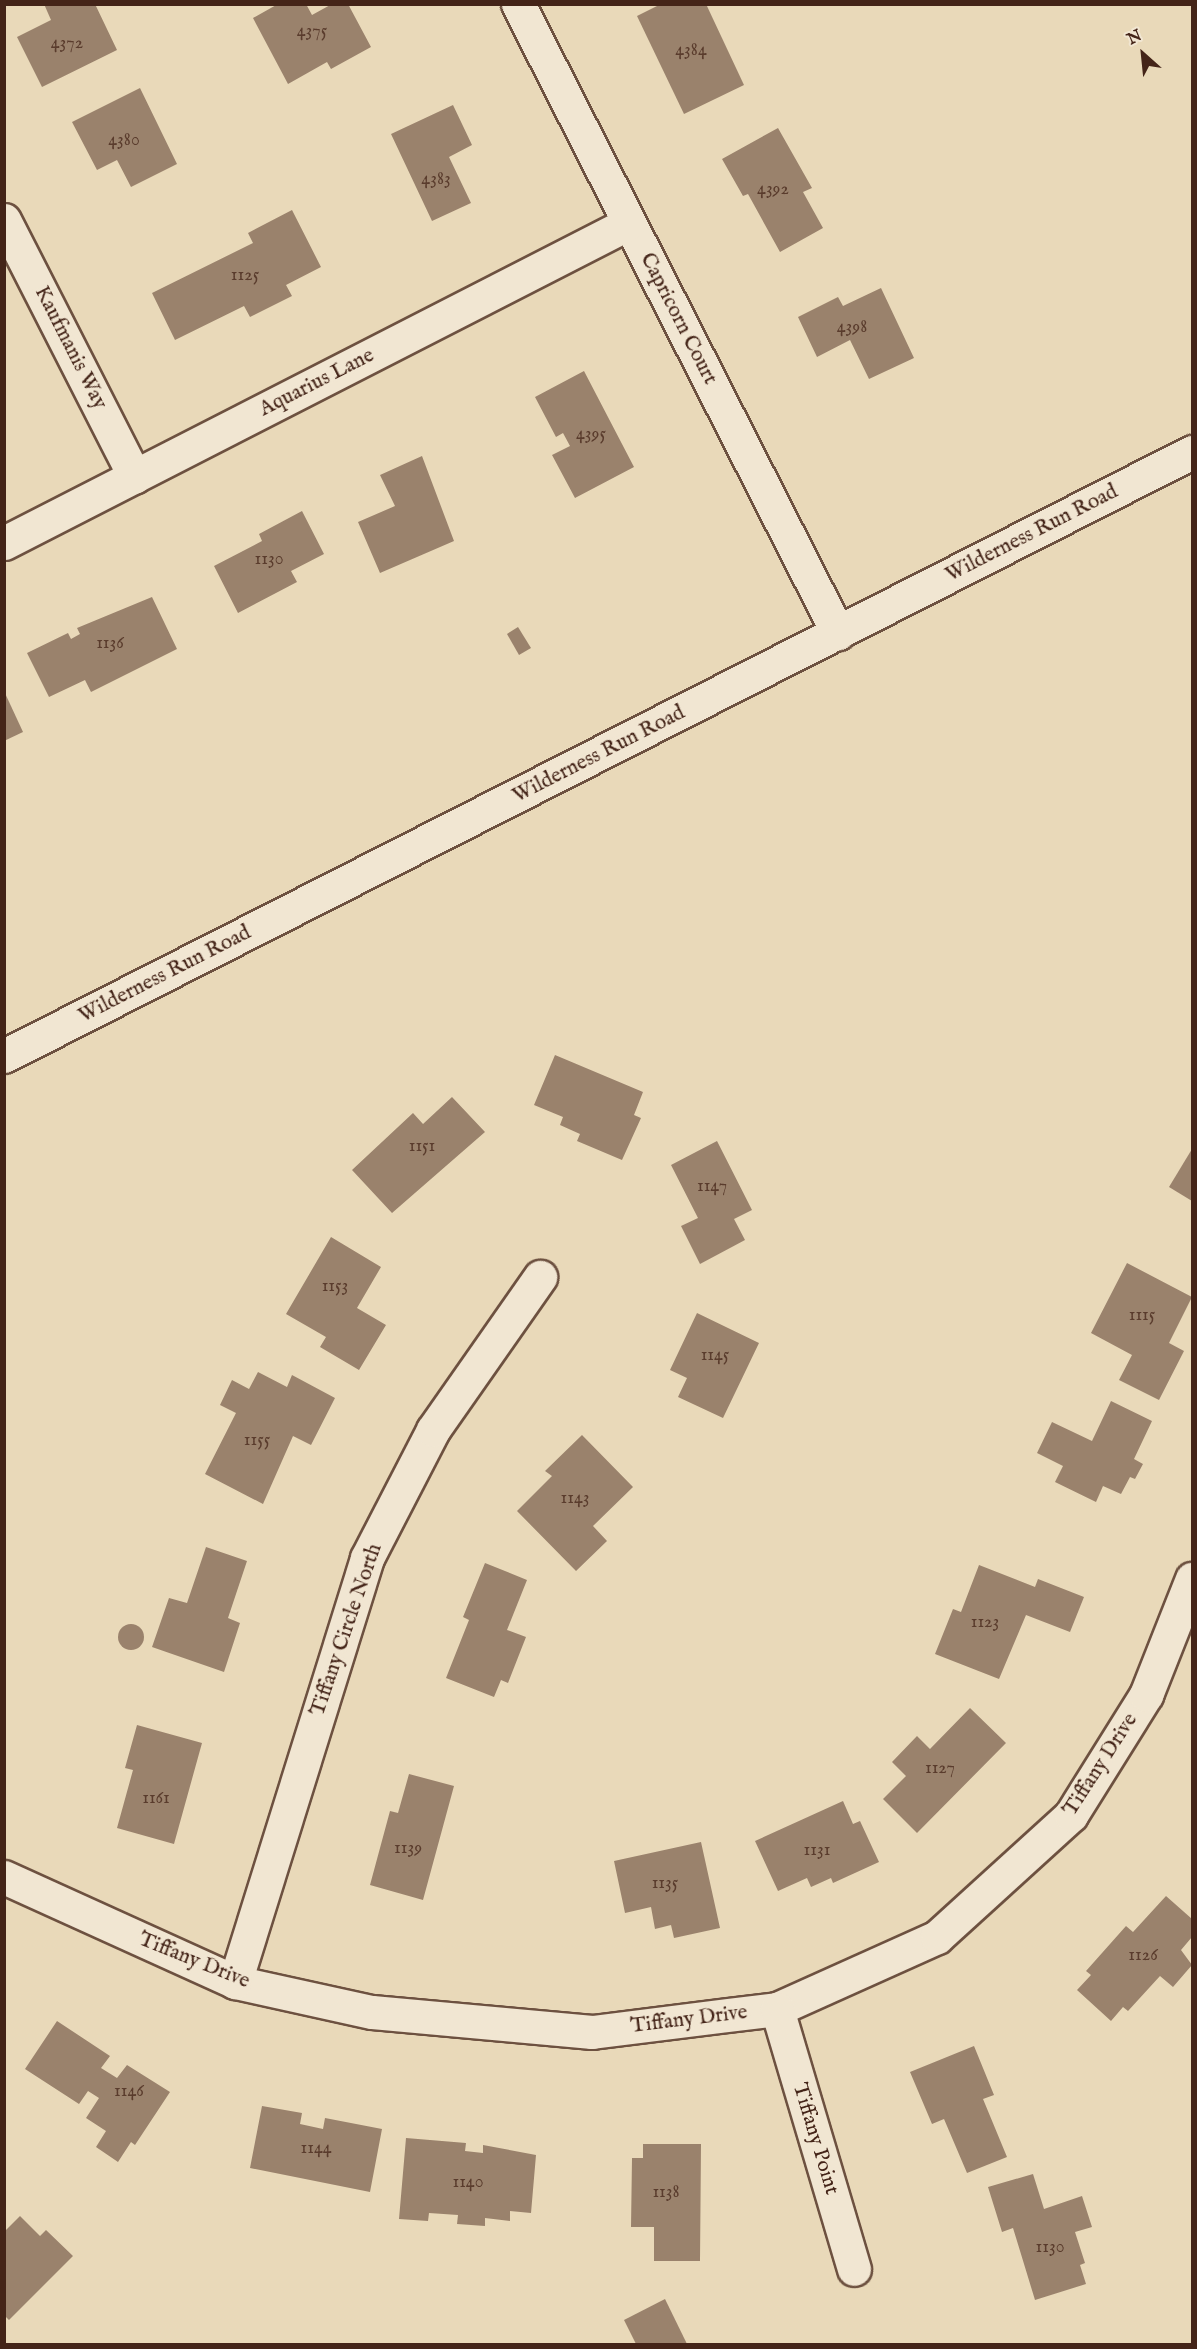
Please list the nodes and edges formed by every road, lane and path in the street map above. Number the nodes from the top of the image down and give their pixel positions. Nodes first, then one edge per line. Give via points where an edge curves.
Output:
1 (518, 4) edge
2 (4, 220) edge
3 (629, 223) junction
4 (1192, 452) edge
5 (135, 477) junction
6 (4, 543) edge
7 (838, 633) junction
8 (4, 1056) edge
9 (540, 1277) dead end
10 (1192, 1579) edge
11 (8, 1886) edge
12 (234, 1982) junction
13 (777, 2010) junction
14 (854, 2269) dead end

1 - 3 street, Capricorn Court
2 - 5 street, Kaufmanis Way
3 - 5 street, Aquarius Lane
3 - 7 street, Capricorn Court
4 - 7 street, Wilderness Run Road
5 - 6 street, Aquarius Lane
7 - 8 street, Wilderness Run Road
9 - 12 street, Tiffany Circle North via 433,1430 367,1558
10 - 13 street, Tiffany Drive via 1146,1695 1071,1815 937,1937
11 - 12 street, Tiffany Drive
12 - 13 street, Tiffany Drive via 372,2012 588,2031
13 - 14 street, Tiffany Point

